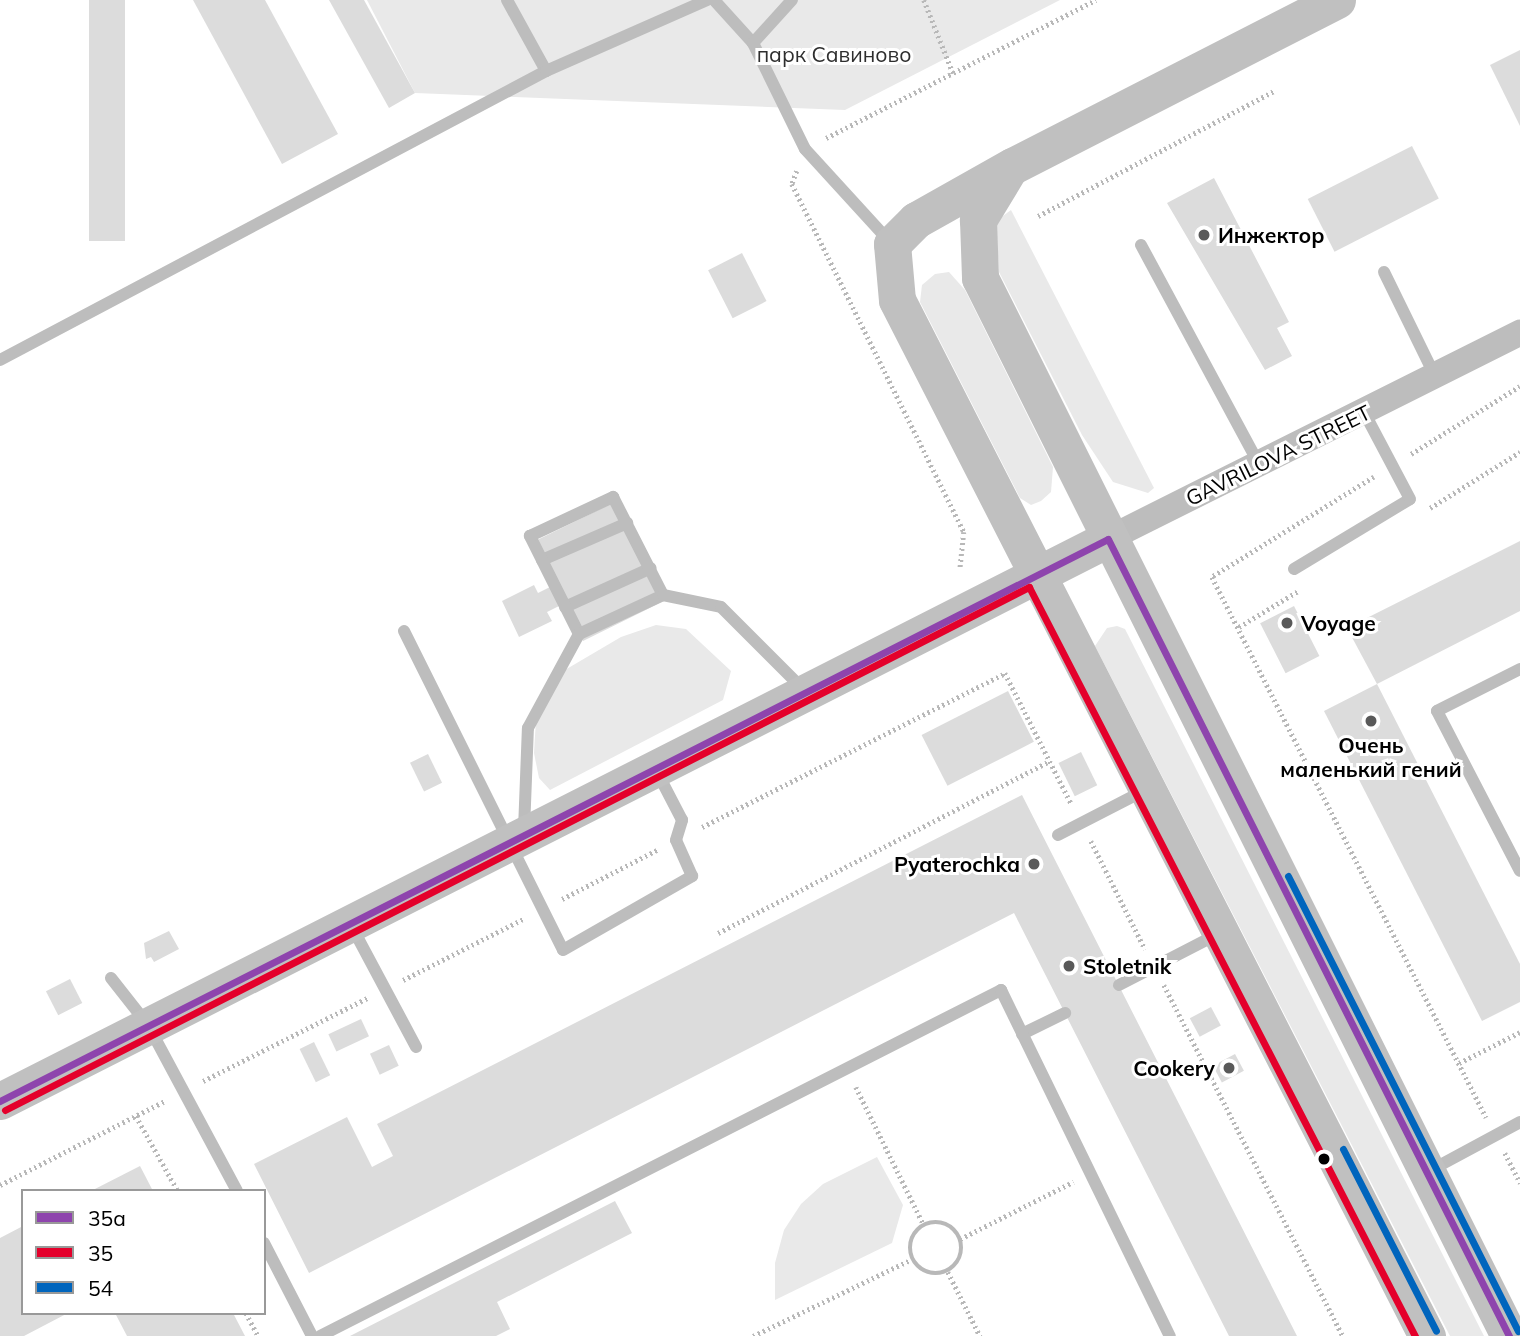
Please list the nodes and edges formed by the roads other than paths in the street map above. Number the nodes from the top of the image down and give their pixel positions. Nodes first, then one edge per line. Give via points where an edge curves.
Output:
1 (507, 0) edge
2 (706, 0) edge
3 (714, 0) edge
4 (792, 0) edge
5 (1337, 0) edge
6 (753, 43) junction
7 (545, 71) junction
8 (1012, 166) junction
9 (892, 244) junction
10 (1141, 245) dead end
11 (1384, 272) dead end
12 (1520, 334) edge
13 (0, 360) edge
14 (1435, 376) junction
15 (1365, 414) junction
16 (1258, 462) junction
17 (627, 523) junction
18 (1108, 539) junction
19 (542, 560) junction
20 (651, 568) junction
21 (1294, 569) dead end
22 (1034, 573) junction
23 (663, 595) junction
24 (565, 607) junction
25 (404, 631) dead end
26 (579, 634) junction
27 (1520, 668) edge
28 (805, 691) junction
29 (654, 767) junction
30 (1147, 789) junction
31 (1058, 835) dead end
32 (517, 837) junction
33 (1520, 871) edge
34 (350, 922) junction
35 (1222, 933) junction
36 (111, 978) dead end
37 (1119, 985) dead end
38 (1065, 1013) dead end
39 (148, 1025) junction
40 (1022, 1034) junction
41 (416, 1047) dead end
42 (0, 1101) edge
43 (1520, 1122) edge
44 (1424, 1174) junction
45 (236, 1189) edge
46 (266, 1247) edge
47 (313, 1336) edge
48 (320, 1336) edge
49 (1170, 1336) edge
50 (1427, 1336) edge
51 (1509, 1336) edge

1 - 7 lane
2 - 7 lane
3 - 6 lane
4 - 6 lane
5 - 8 main road
6 - 9 lane via 805,149
7 - 13 lane
8 - 9 main road via 916,220
8 - 18 main road via 978,220 980,278
9 - 22 main road via 897,300
10 - 16 lane
11 - 14 lane
12 - 14 street, GAVRILOVA STREET
14 - 15 street, GAVRILOVA STREET
15 - 16 street, GAVRILOVA STREET
15 - 21 lane via 1410,499
16 - 18 street, GAVRILOVA STREET
17 - 19 lane
17 - 19 lane via 613,497 530,536
17 - 20 lane
18 - 22 main road, GAVRILOVA STREET
18 - 44 main road
19 - 24 lane
20 - 23 lane
20 - 24 lane
22 - 28 main road, GAVRILOVA STREET
22 - 30 main road
23 - 26 lane
23 - 28 lane via 721,607
24 - 26 lane
25 - 32 lane
26 - 32 lane via 528,728
27 - 33 lane via 1437,710
28 - 29 main road, GAVRILOVA STREET
29 - 32 main road, GAVRILOVA STREET
29 - 32 lane via 682,820 676,840 692,876 563,950 542,909
30 - 31 lane
30 - 35 main road
32 - 34 main road, GAVRILOVA STREET
34 - 39 main road, GAVRILOVA STREET
34 - 41 lane
35 - 37 lane
35 - 50 main road
36 - 39 lane
38 - 40 lane
39 - 42 main road, GAVRILOVA STREET
39 - 45 lane
40 - 48 lane via 1001,990
40 - 49 lane
43 - 44 lane
44 - 51 main road
46 - 47 lane

